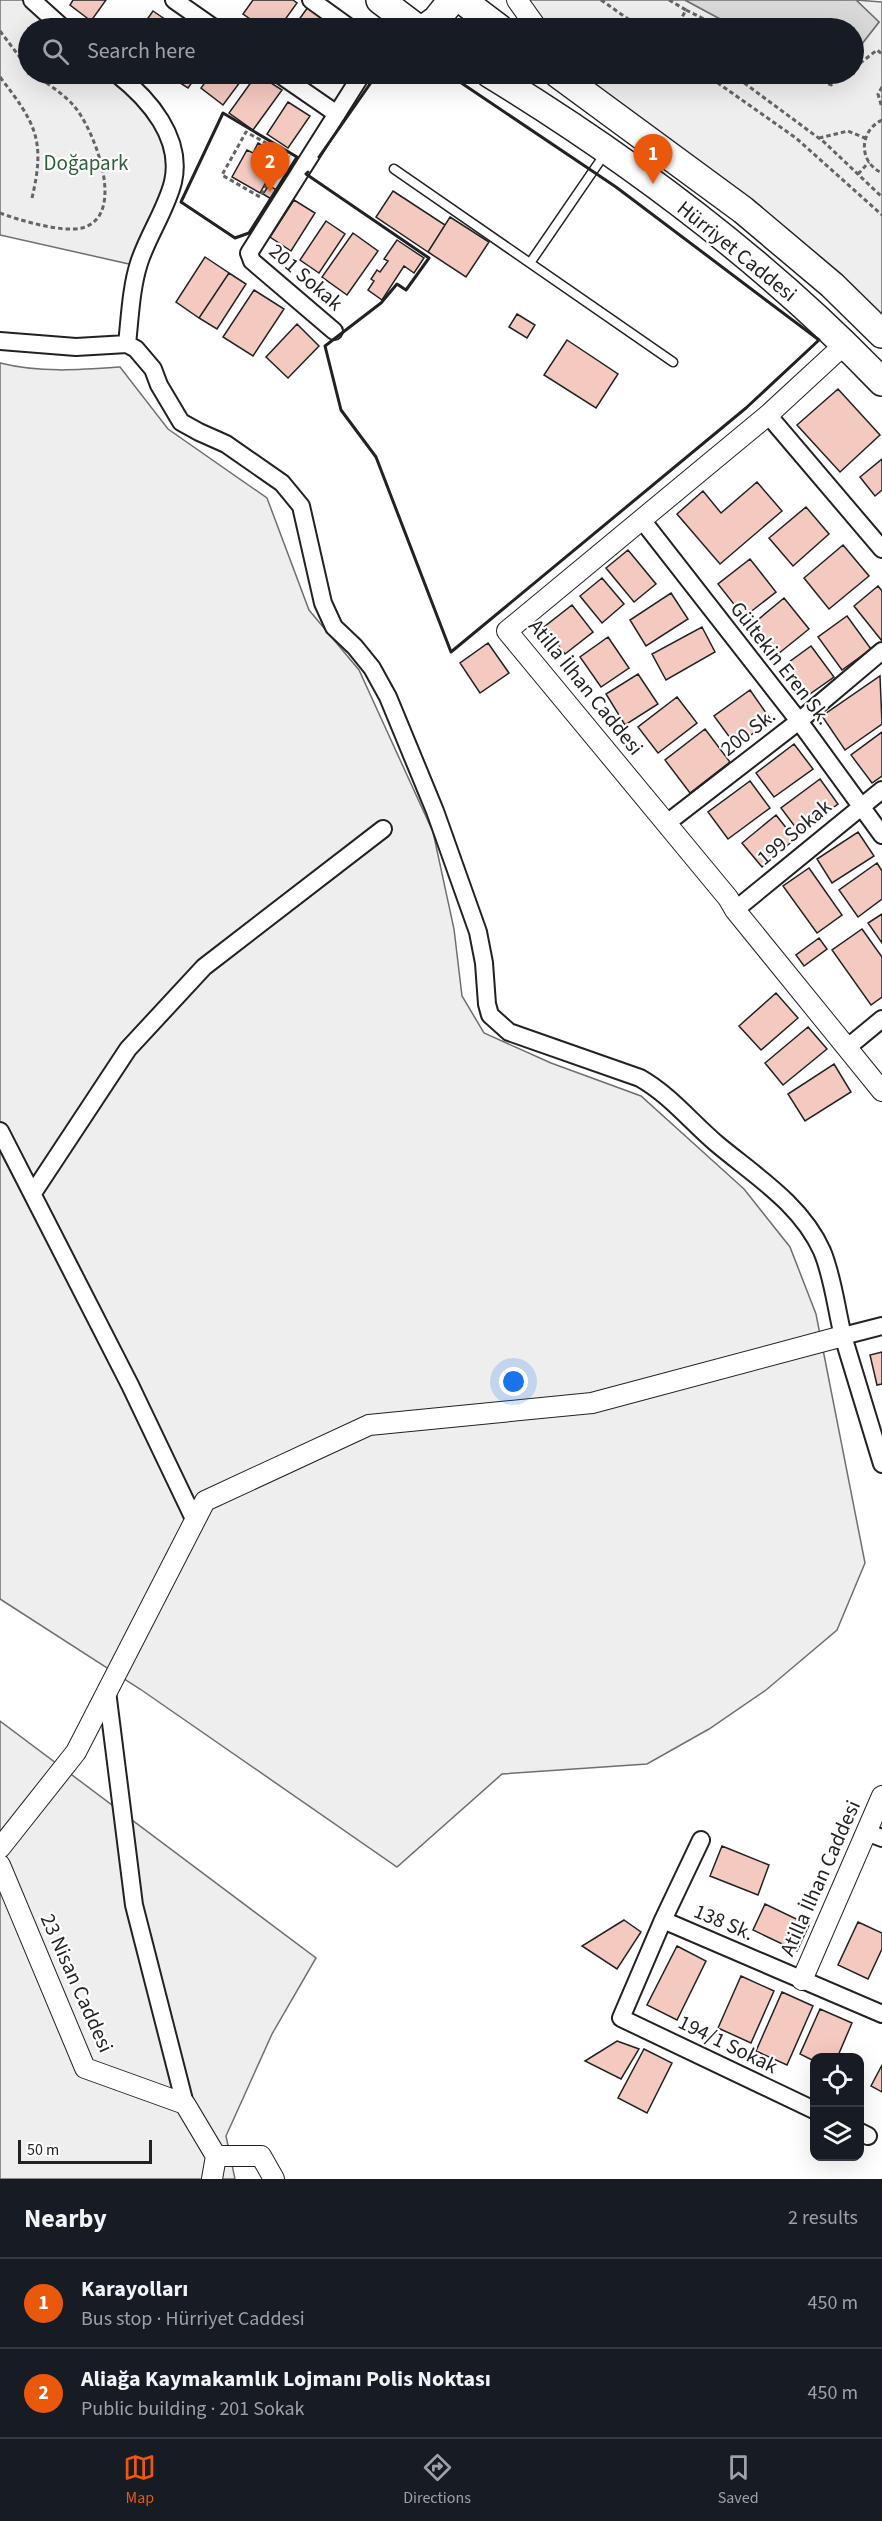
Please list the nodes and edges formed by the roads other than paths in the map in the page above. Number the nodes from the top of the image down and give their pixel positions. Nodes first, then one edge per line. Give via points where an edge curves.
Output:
1 (32, 0) edge
2 (174, 0) edge
3 (311, 0) edge
4 (452, 0) edge
5 (462, 0) edge
6 (517, 0) edge
7 (52, 18) edge
8 (200, 18) edge
9 (336, 18) edge
10 (438, 18) edge
11 (486, 18) edge
12 (530, 18) edge
13 (130, 84) edge
14 (294, 84) edge
15 (356, 84) edge
16 (506, 84) edge
17 (571, 84) edge
18 (582, 84) edge
19 (601, 106) junction
20 (337, 114) junction
21 (608, 150) junction
22 (394, 169) dead end
23 (530, 263) junction
24 (334, 331) dead end
25 (882, 334) edge
26 (0, 341) edge
27 (846, 343) junction
28 (127, 344) junction
29 (673, 362) dead end
30 (882, 382) edge
31 (768, 415) junction
32 (642, 520) junction
33 (882, 549) edge
34 (882, 651) edge
35 (799, 721) junction
36 (882, 790) edge
37 (860, 806) junction
38 (667, 824) junction
39 (383, 829) dead end
40 (882, 835) edge
41 (735, 910) junction
42 (882, 1020) edge
43 (848, 1047) junction
44 (882, 1091) edge
45 (0, 1131) edge
46 (33, 1193) junction
47 (882, 1326) edge
48 (843, 1336) junction
49 (882, 1464) edge
50 (195, 1521) junction
51 (107, 1691) junction
52 (882, 1796) edge
53 (874, 1835) edge
54 (701, 1840) dead end
55 (0, 1848) edge
56 (0, 1865) edge
57 (663, 1920) junction
58 (802, 1980) junction
59 (882, 2014) edge
60 (185, 2104) junction
61 (810, 2108) edge
62 (216, 2156) junction
63 (212, 2179) edge
64 (274, 2179) edge

1 - 7 street
2 - 8 street
3 - 9 street
4 - 10 highway
5 - 11 highway
6 - 12 street
13 - 28 street via 162,122 174,159 173,181 138,266
14 - 20 street
15 - 20 street, 201 Sokak
16 - 21 highway, Hürriyet Caddesi
17 - 19 highway, Hürriyet Caddesi
18 - 19 street
19 - 25 highway, Hürriyet Caddesi via 742,210 832,285
20 - 24 street, 201 Sokak via 249,253 252,261
21 - 23 lane
21 - 27 highway, Hürriyet Caddesi via 722,234
22 - 23 lane
23 - 29 lane
26 - 28 street via 76,347
27 - 30 highway, Hürriyet Caddesi
27 - 31 street, Atilla İlhan Caddesi
28 - 48 street via 145,356 181,422 253,461 282,483 301,506 323,603 334,627 356,647 388,697 435,811 478,932 490,1015 508,1032 623,1071 656,1087 717,1144 764,1180 802,1219 821,1250
31 - 32 street, Atilla İlhan Caddesi
31 - 33 street
32 - 35 street, Gültekin Eren Sk.
32 - 38 street, Atilla İlhan Caddesi via 507,631
34 - 35 street, 200 Sk.
35 - 37 street, Gültekin Eren Sk.
35 - 38 street, 200 Sk.
36 - 37 street, 199 Sokak
37 - 40 street, Gültekin Eren Sk.
37 - 41 street, 199 Sokak
38 - 41 street, Atilla İlhan Caddesi
39 - 46 street via 204,967 128,1049
41 - 43 street, Atilla İlhan Caddesi
42 - 43 street
43 - 44 street, Atilla İlhan Caddesi
45 - 46 street
46 - 50 street
47 - 48 street
48 - 49 street
48 - 50 street via 592,1403 369,1425 205,1501
50 - 51 street
51 - 55 street via 76,1752
51 - 60 street via 134,1905
52 - 53 street, Atilla İlhan Caddesi
53 - 58 street, Atilla İlhan Caddesi
54 - 57 street, 138 Sk.
56 - 60 street, 23 Nisan Caddesi via 85,2068
57 - 58 street, 138 Sk.
57 - 61 street, 194/1 Sokak via 621,2018
58 - 59 street, 138 Sk.
60 - 62 street
62 - 63 street
62 - 64 street via 261,2156

